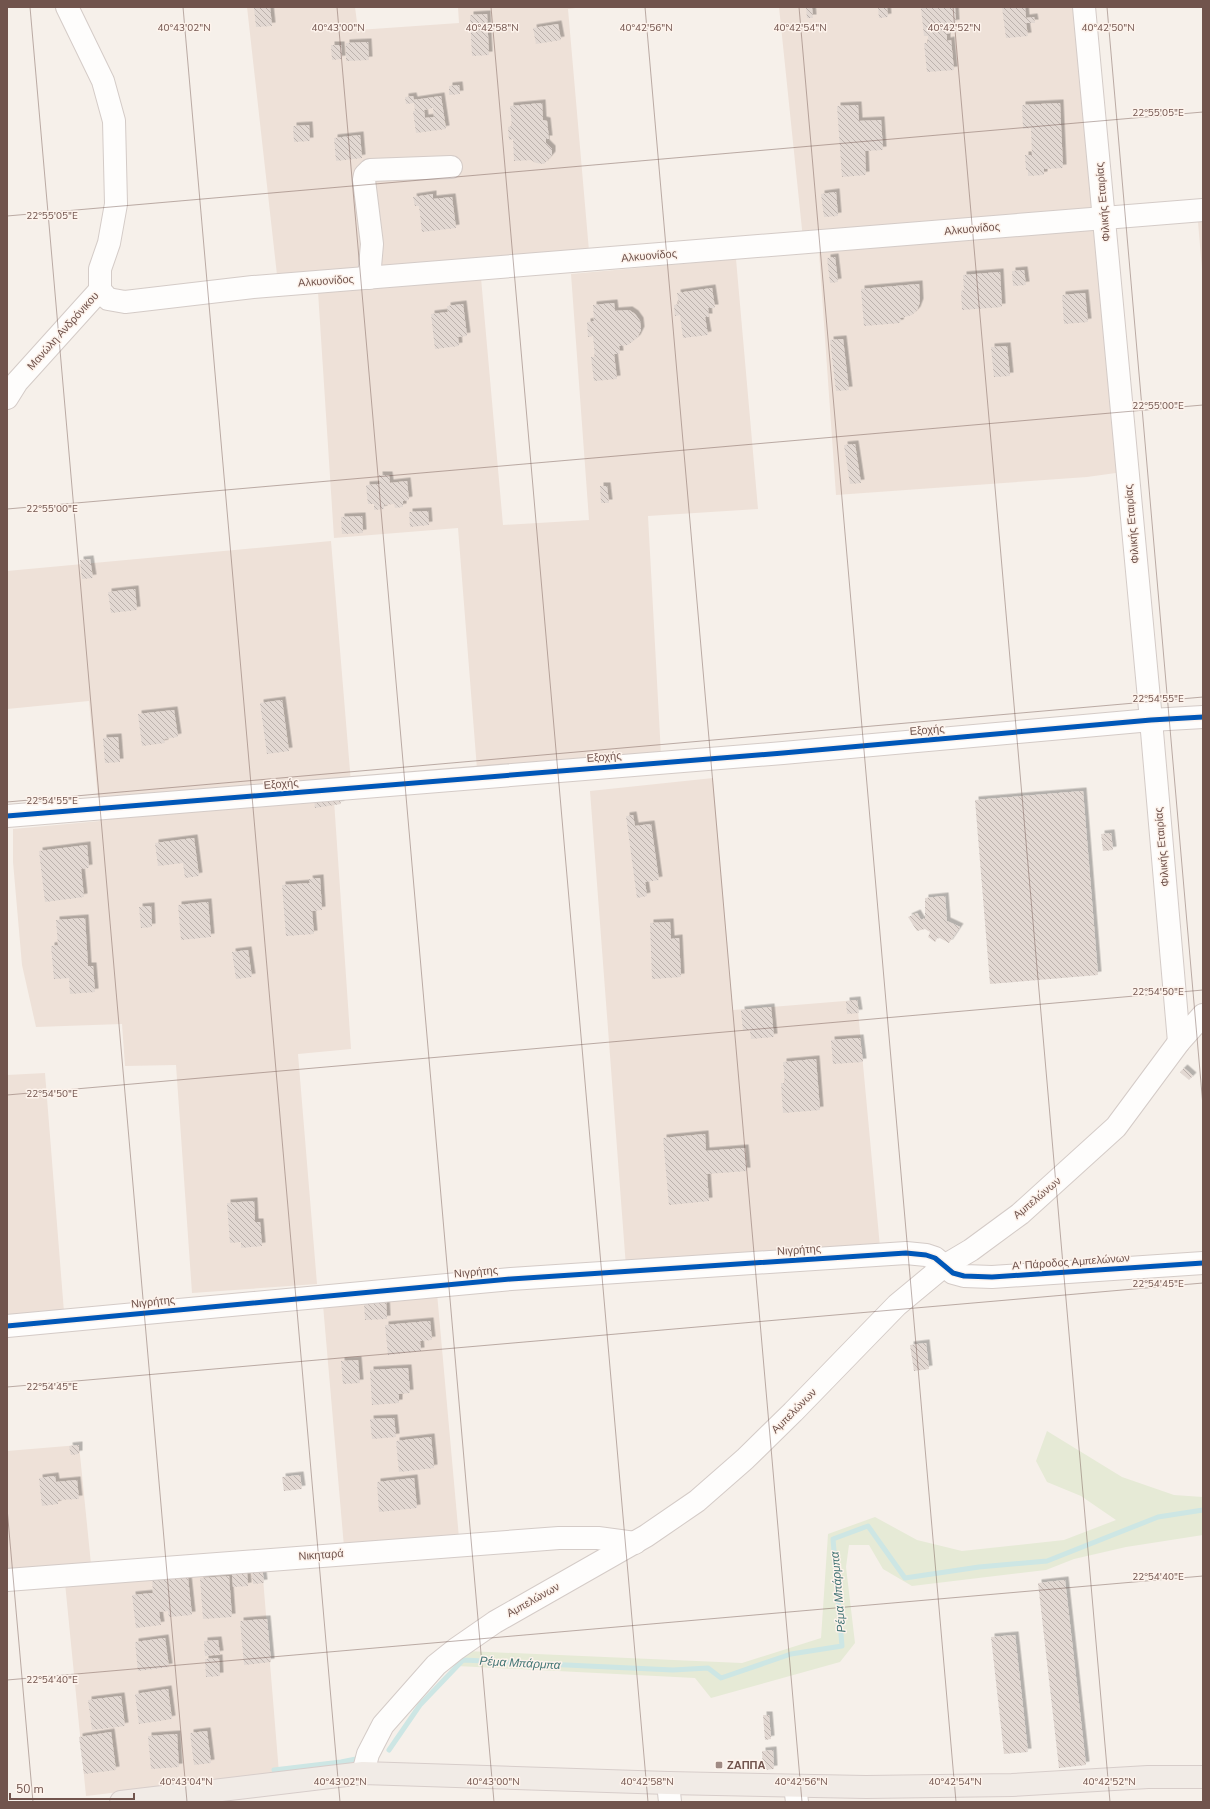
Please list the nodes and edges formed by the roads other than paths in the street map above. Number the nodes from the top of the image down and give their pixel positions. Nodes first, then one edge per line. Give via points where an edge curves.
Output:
1 (67, 7) edge
2 (1084, 7) edge
3 (451, 167) dead end
4 (1203, 210) edge
5 (1104, 218) junction
6 (369, 278) junction
7 (100, 290) junction
8 (7, 398) edge
9 (1203, 718) edge
10 (1151, 720) junction
11 (7, 816) edge
12 (1203, 1015) edge
13 (1179, 1042) junction
14 (1203, 1263) edge
15 (944, 1266) junction
16 (7, 1326) edge
17 (635, 1543) junction
18 (7, 1580) edge
19 (363, 1773) junction
20 (1203, 1777) edge
21 (669, 1792) edge
22 (796, 1794) edge
23 (121, 1802) edge

1 - 7 street, Μανώλη Ανδρόνικου via 103,81 114,121 116,204 109,243 100,269
2 - 5 street, Φιλικής Εταιρίας
3 - 6 street via 370,170 365,175 372,244
4 - 5 street, Αλκυονίδος
5 - 6 street, Αλκυονίδος
5 - 10 street, Φιλικής Εταιρίας
6 - 7 street, Αλκυονίδος via 253,287 125,302 108,299
7 - 8 street, Μανώλη Ανδρόνικου via 17,382
9 - 10 street, Εξοχής
10 - 11 street, Εξοχής via 783,753
10 - 13 street, Φιλικής Εταιρίας
12 - 13 street, Αμπελώνων
13 - 15 street, Αμπελώνων via 1116,1127 1020,1214 972,1250
14 - 15 street, Α' Πάροδος Αμπελώνων via 992,1277 953,1274
15 - 16 street, Νιγρήτης via 935,1258 906,1253 503,1280
15 - 17 street, Αμπελώνων via 897,1305 745,1459 696,1501
17 - 18 street, Νικηταρά via 598,1538 559,1538
17 - 19 street, Αμπελώνων via 495,1622 436,1665 384,1726 368,1754
19 - 21 main road
19 - 23 main road
20 - 22 main road via 1148,1777
21 - 22 main road

